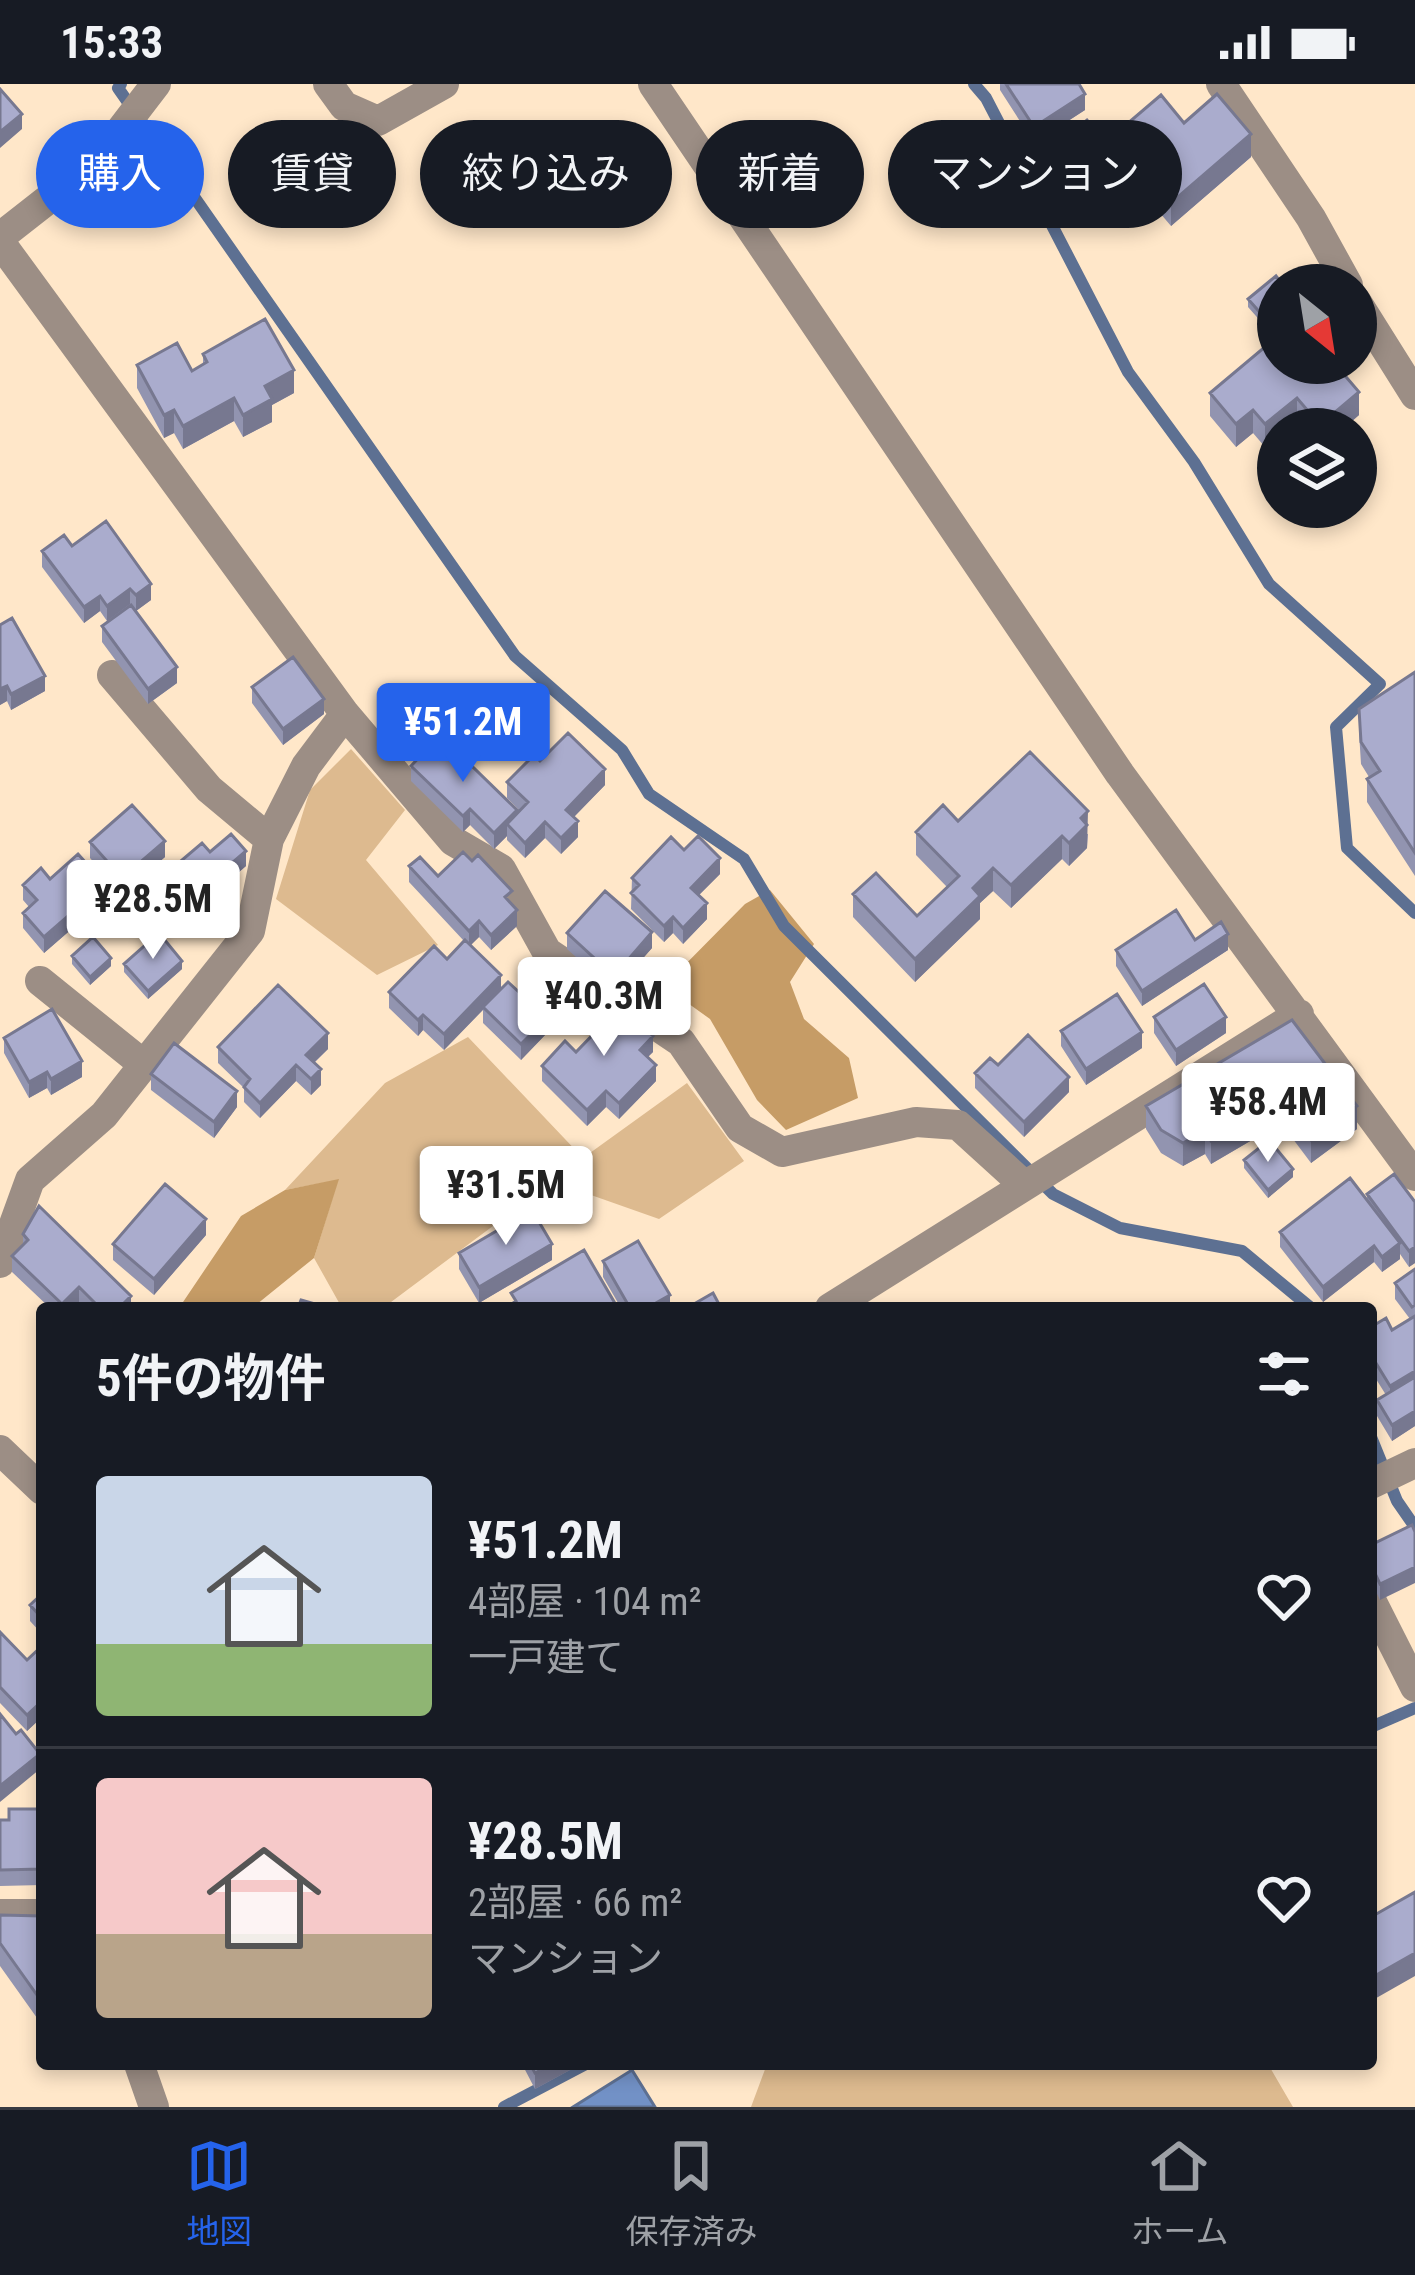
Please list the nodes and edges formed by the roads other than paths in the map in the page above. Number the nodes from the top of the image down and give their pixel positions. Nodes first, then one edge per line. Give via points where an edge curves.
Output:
1 (328, 84) edge
2 (444, 84) edge
3 (652, 84) edge
4 (1221, 84) edge
5 (141, 103) edge
6 (0, 240) edge
7 (1337, 264) edge
8 (1377, 334) edge
9 (1415, 395) edge
10 (112, 675) dead end
11 (346, 714) junction
12 (269, 839) junction
13 (40, 981) dead end
14 (1299, 1014) junction
15 (143, 1064) junction
16 (1415, 1176) edge
17 (1024, 1185) junction
18 (0, 1263) edge
19 (839, 1302) edge
20 (0, 1450) edge
21 (1411, 1465) edge
22 (1377, 1481) edge
23 (36, 1484) edge
24 (1377, 1612) edge
25 (1415, 1687) edge
26 (36, 1914) edge
27 (0, 1915) edge
28 (141, 2070) edge
29 (154, 2107) edge

1 - 2 street via 344,106 378,121
3 - 14 street via 1120,774
4 - 7 street
5 - 6 street via 97,161
6 - 11 street
8 - 9 street
10 - 12 street via 209,789
11 - 12 street via 306,766
11 - 17 street via 453,841 500,868 547,952 681,1042 740,1128 782,1152 916,1122 958,1124
12 - 15 street via 250,931
13 - 15 street
14 - 16 street
14 - 17 street
15 - 18 street via 104,1115 30,1180
17 - 19 street
20 - 23 street
21 - 22 street
24 - 25 street
26 - 27 street
28 - 29 street

